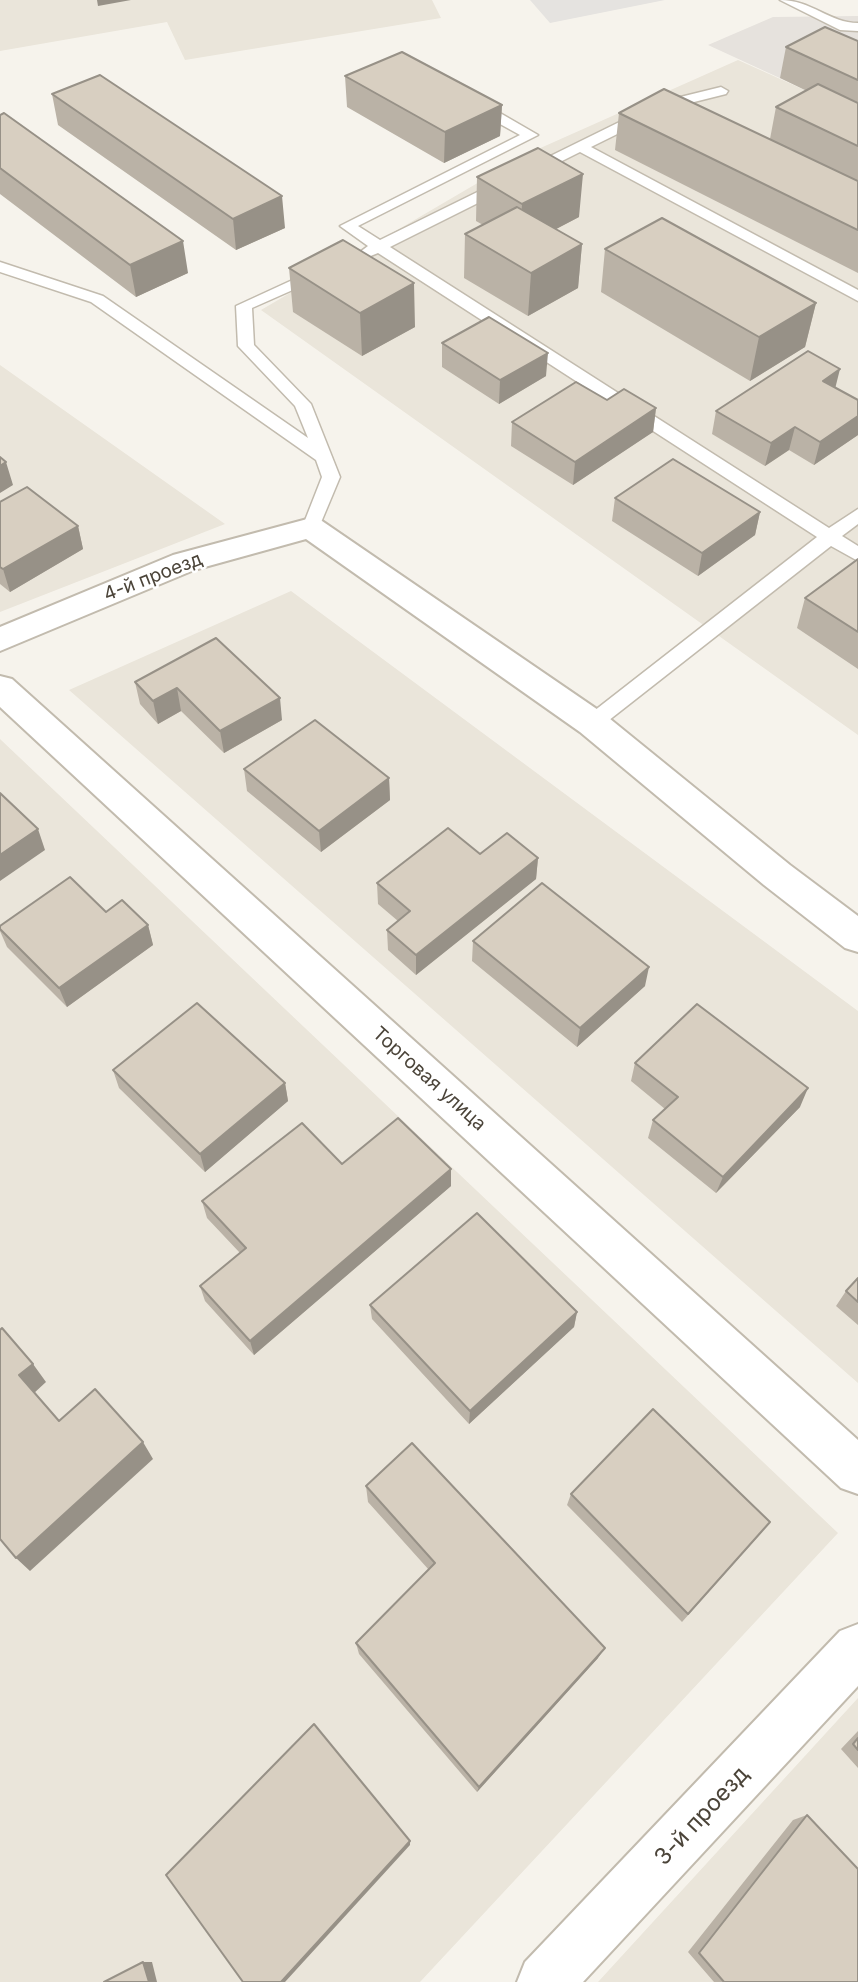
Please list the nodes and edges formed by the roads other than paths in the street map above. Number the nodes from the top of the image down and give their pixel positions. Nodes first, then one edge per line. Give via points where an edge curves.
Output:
1 (786, 0) edge
2 (858, 27) edge
3 (721, 90) dead end
4 (462, 97) edge
5 (665, 105) junction
6 (689, 117) edge
7 (579, 146) junction
8 (378, 247) junction
9 (353, 258) edge
10 (0, 267) edge
11 (329, 269) edge
12 (858, 296) edge
13 (323, 457) junction
14 (858, 515) edge
15 (311, 528) junction
16 (828, 537) junction
17 (858, 555) edge
18 (0, 640) edge
19 (0, 688) edge
20 (592, 723) junction
21 (858, 936) edge
22 (858, 1471) edge
23 (858, 1649) edge
24 (545, 1982) edge

1 - 2 lane via 845,27
3 - 5 lane
4 - 8 lane via 531,135 346,226
5 - 6 lane
5 - 7 lane
7 - 8 lane
7 - 12 lane
8 - 9 lane
8 - 16 lane
10 - 13 lane via 97,299
11 - 13 lane via 244,306 246,346 303,404
13 - 15 lane via 331,477
14 - 16 lane
15 - 18 street, 4-й проезд via 184,562
15 - 20 street
16 - 17 lane
16 - 20 lane
19 - 22 street, Торговая улица
20 - 21 street
23 - 24 street, 3-й проезд

